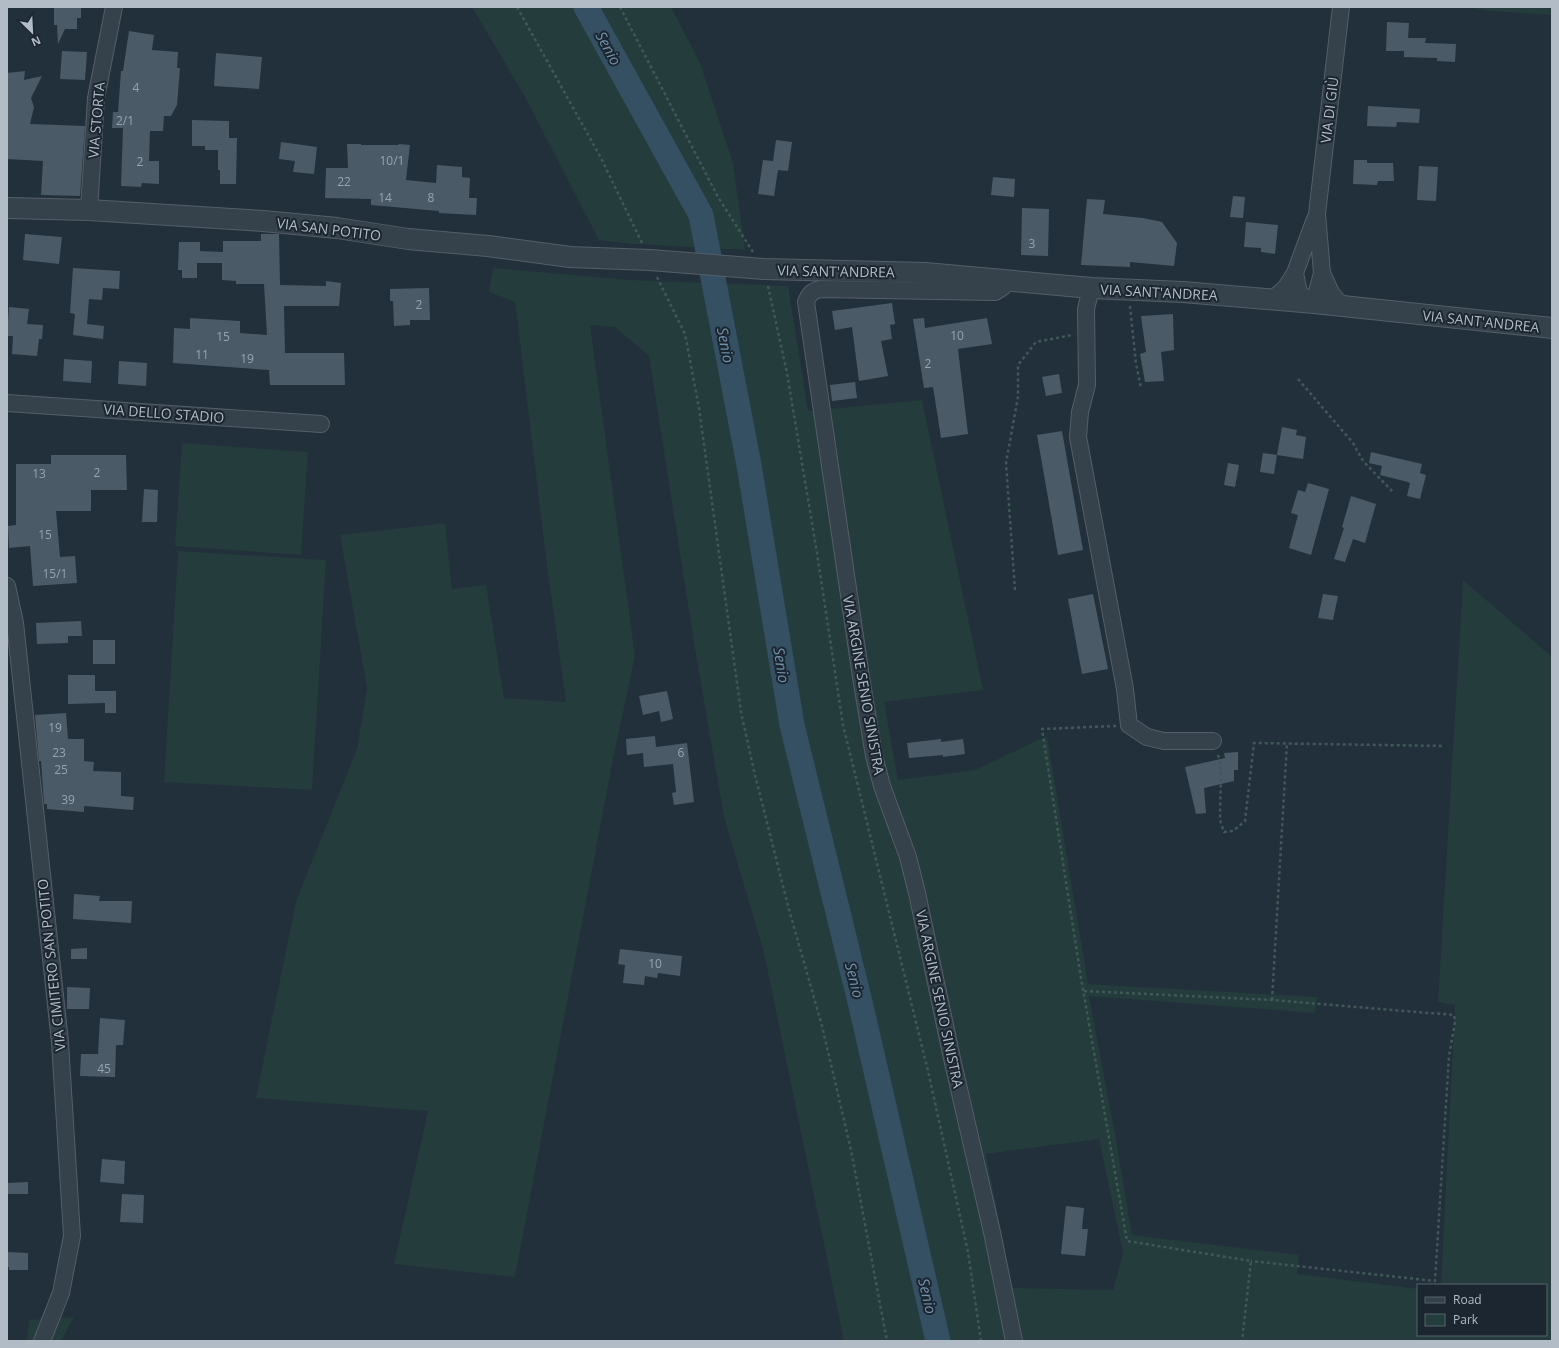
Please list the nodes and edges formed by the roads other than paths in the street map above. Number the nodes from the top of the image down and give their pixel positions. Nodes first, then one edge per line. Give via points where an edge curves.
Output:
1 (114, 7) edge
2 (1342, 7) edge
3 (7, 208) edge
4 (89, 210) junction
5 (1317, 214) junction
6 (764, 269) joint
7 (1322, 272) junction
8 (1295, 273) junction
9 (1009, 280) junction
10 (1091, 288) junction
11 (1273, 299) junction
12 (1314, 303) junction
13 (1343, 307) junction
14 (1552, 328) edge
15 (7, 403) edge
16 (321, 424) dead end
17 (7, 586) edge
18 (1213, 741) road end
19 (42, 1341) edge
20 (1014, 1341) edge

1 - 4 street, VIA STORTA via 96,98
2 - 5 street, VIA DI GIÙ
3 - 4 street, VIA SAN POTITO
4 - 6 street, VIA SAN POTITO via 336,228 408,240 488,246 570,257
5 - 7 street, VIA DI GIÙ
5 - 8 street, VIA DI GIÙ
6 - 9 street, VIA SANT'ANDREA via 925,273
7 - 12 street, VIA DI GIÙ
7 - 13 street, VIA DI GIÙ via 1331,293
8 - 11 street, VIA DI GIÙ via 1286,287
8 - 12 street via 1299,293
9 - 10 street, VIA SANT'ANDREA
9 - 20 street, VIA ARGINE SENIO SINISTRA via 995,292 820,289 813,291 806,302 874,756 908,857 917,893
10 - 11 street, VIA SANT'ANDREA
10 - 18 street via 1086,309 1087,385 1080,412 1078,437 1125,689 1129,725 1147,737 1164,741
11 - 12 street, VIA SANT'ANDREA
12 - 13 street, VIA SANT'ANDREA
13 - 14 street, VIA SANT'ANDREA
15 - 16 street, VIA DELLO STADIO
17 - 19 street, VIA CIMITERO SAN POTITO via 15,623 60,1042 72,1236 61,1293

